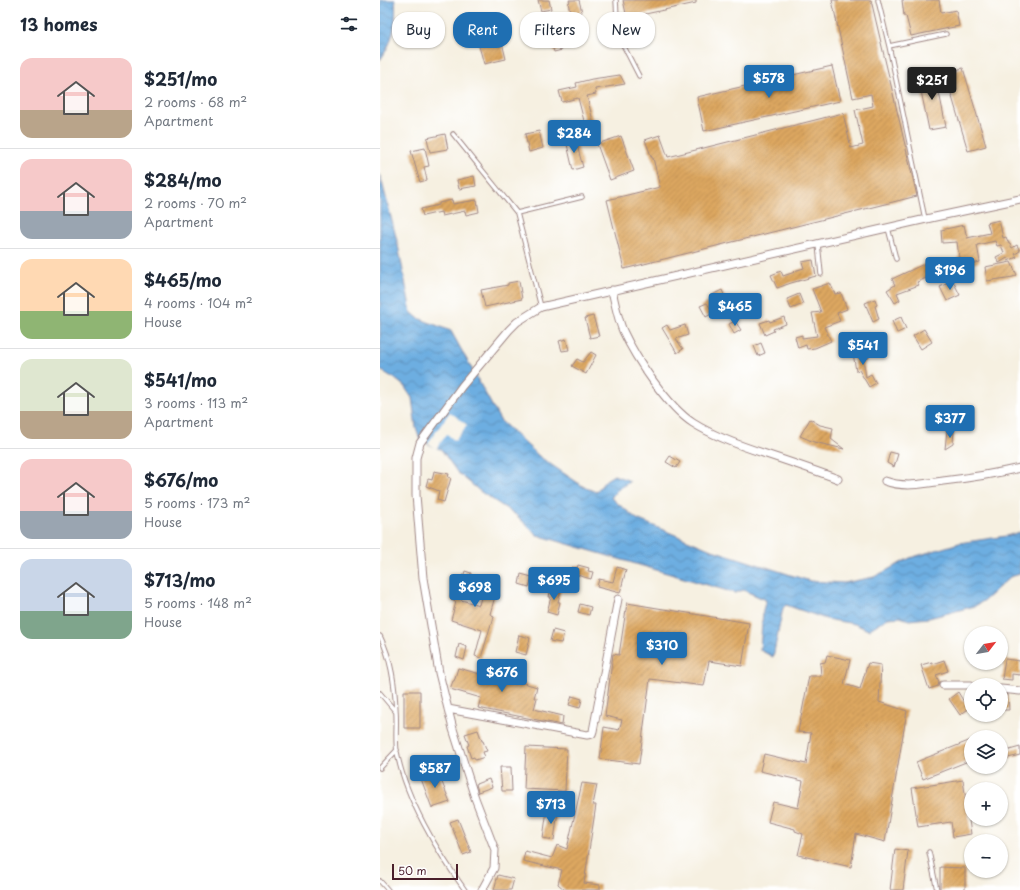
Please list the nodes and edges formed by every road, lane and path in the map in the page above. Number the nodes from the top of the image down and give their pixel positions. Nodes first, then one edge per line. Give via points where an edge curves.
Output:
1 (616, 0) edge
2 (878, 0) edge
3 (946, 34) dead end
4 (889, 46) junction
5 (639, 76) dead end
6 (453, 134) dead end
7 (582, 197) dead end
8 (1020, 199) edge
9 (517, 213) junction
10 (926, 219) junction
11 (888, 228) junction
12 (818, 244) junction
13 (896, 259) dead end
14 (822, 274) dead end
15 (612, 290) junction
16 (541, 307) junction
17 (1020, 468) edge
18 (838, 478) dead end
19 (885, 481) dead end
20 (618, 599) dead end
21 (380, 636) edge
22 (943, 685) dead end
23 (964, 685) edge
24 (1008, 690) edge
25 (1020, 691) edge
26 (380, 693) edge
27 (448, 709) junction
28 (396, 712) junction
29 (397, 750) junction
30 (380, 768) edge
31 (929, 852) dead end
32 (380, 881) edge
33 (388, 890) edge
34 (465, 890) edge
35 (482, 890) edge
36 (937, 890) edge

1 - 5 lane via 618,35
2 - 4 lane
3 - 4 lane
4 - 10 lane
6 - 9 lane
7 - 9 lane
8 - 10 street
9 - 16 lane
10 - 11 street
11 - 12 street
11 - 13 lane
12 - 14 lane
12 - 15 street
15 - 16 street
15 - 18 street via 623,331 637,356 683,416 711,433 748,448
16 - 27 street via 509,330 462,386 420,443 417,451 416,495 424,578 439,673
17 - 19 street via 974,478 919,484 896,484
20 - 27 street via 592,734
21 - 28 lane via 390,658
22 - 23 street
24 - 25 street
26 - 28 lane
27 - 35 street via 494,850 494,868
28 - 29 lane
29 - 30 lane
29 - 34 lane via 401,769 431,837
31 - 36 lane
32 - 33 lane

